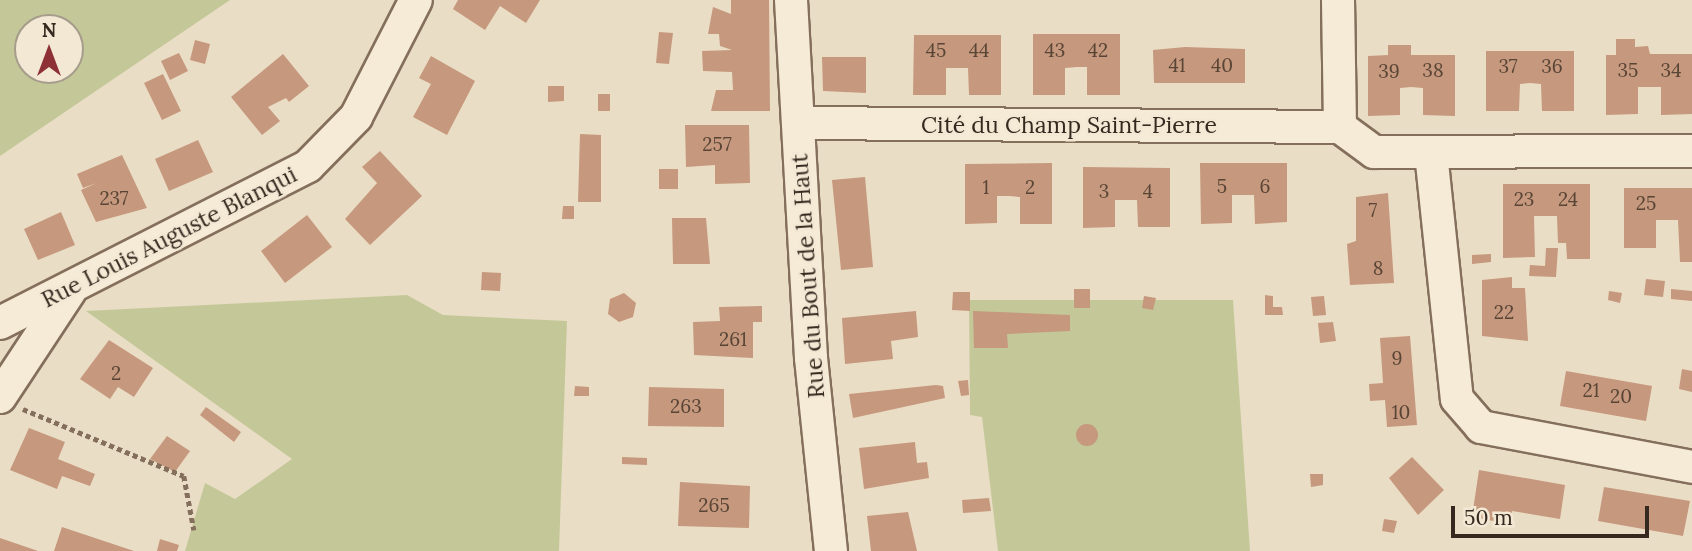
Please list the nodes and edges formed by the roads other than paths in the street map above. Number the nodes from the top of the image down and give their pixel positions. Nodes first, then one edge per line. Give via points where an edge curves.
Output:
1 (416, 0) edge
2 (791, 0) edge
3 (1338, 0) edge
4 (798, 123) junction
5 (1340, 127) junction
6 (1692, 151) edge
7 (1431, 153) junction
8 (72, 288) junction
9 (0, 323) edge
10 (6, 401) edge
11 (1692, 467) edge
12 (831, 551) edge

1 - 8 street, Rue Louis Auguste Blanqui via 398,43 334,145 278,185
2 - 4 street, Rue du Bout de la Haut
3 - 5 street
4 - 5 street, Cité du Champ Saint-Pierre
4 - 12 street, Rue du Bout de la Haut via 811,358
5 - 7 street via 1374,152
6 - 7 street
7 - 11 street via 1457,399 1481,427
8 - 9 street, Rue Louis Auguste Blanqui
8 - 10 street

